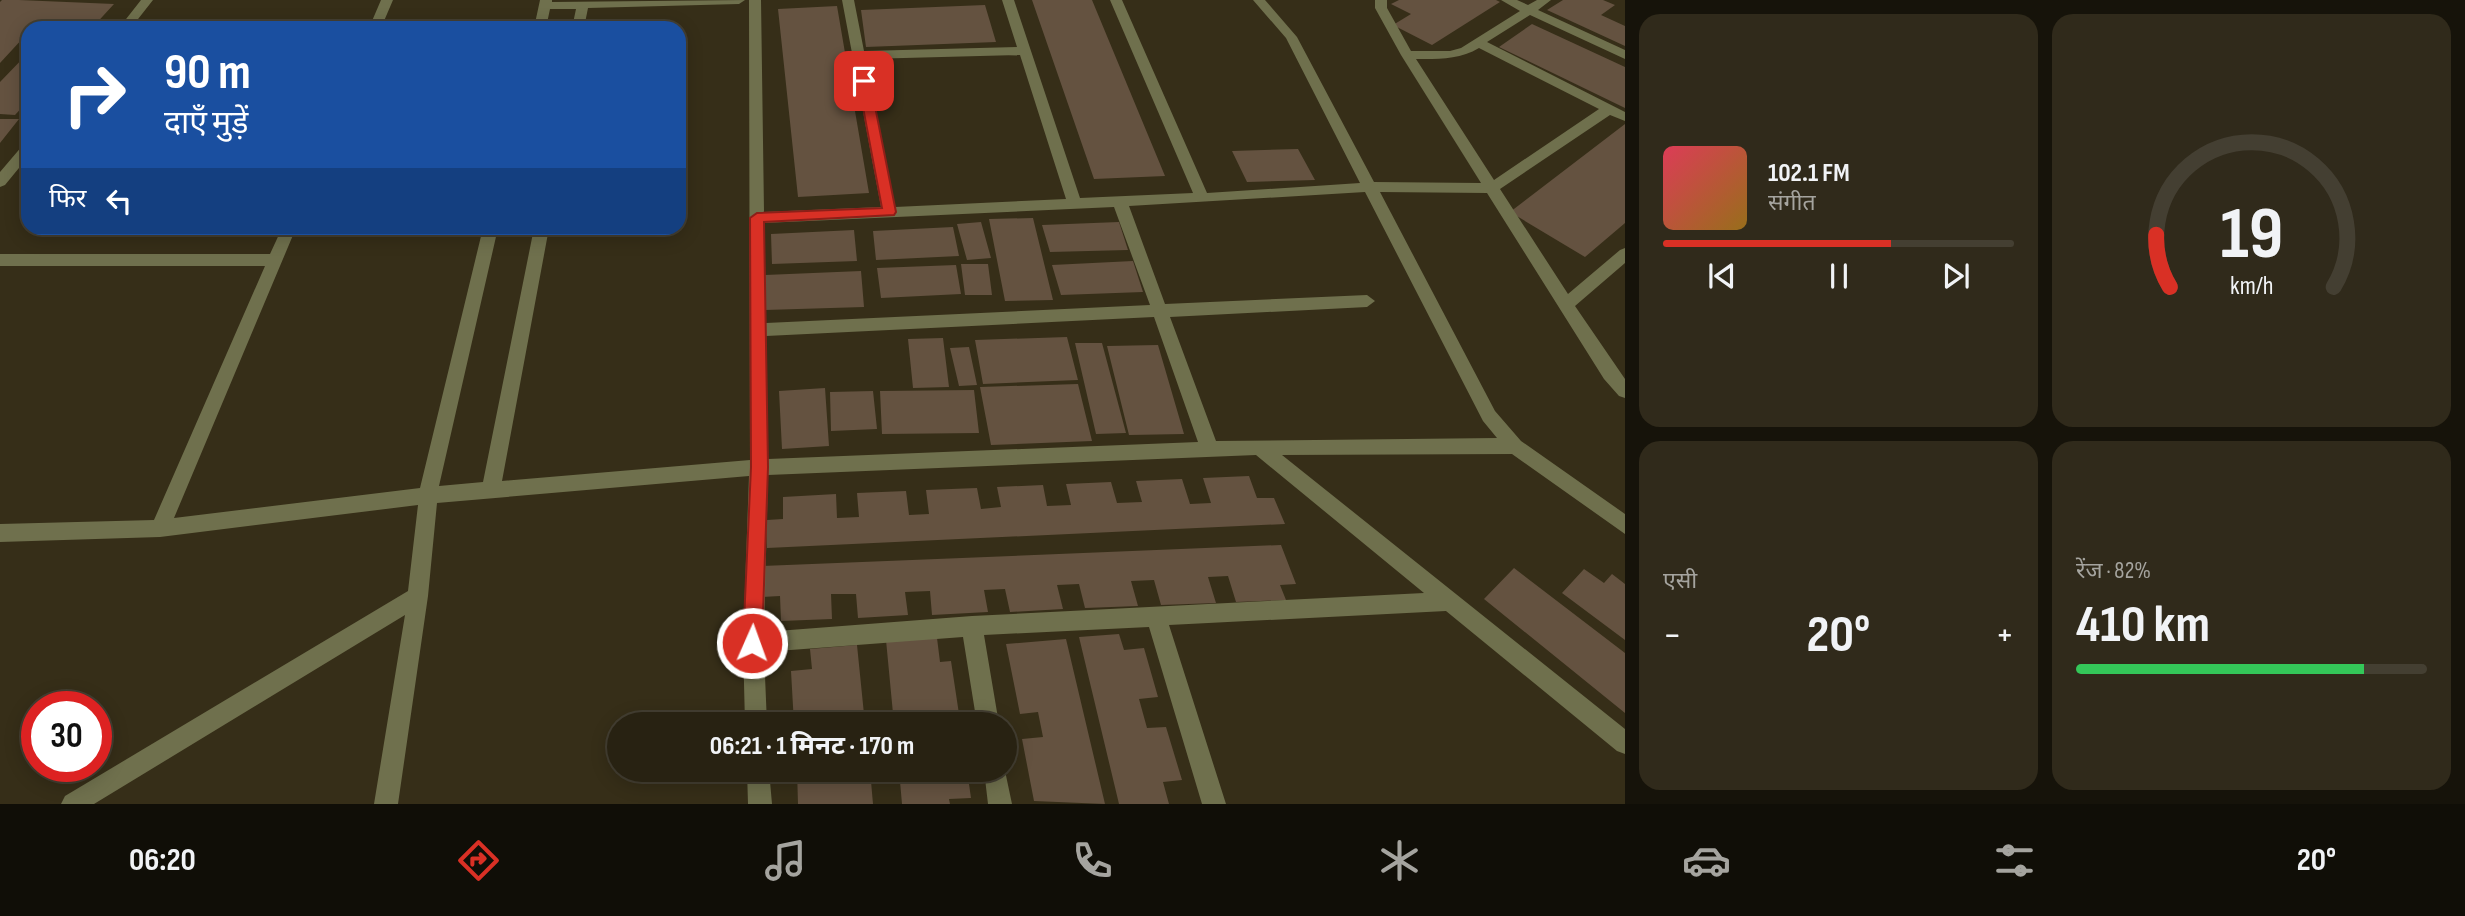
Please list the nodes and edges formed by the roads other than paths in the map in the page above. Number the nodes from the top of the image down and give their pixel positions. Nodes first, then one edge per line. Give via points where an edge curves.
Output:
1 (147, 0) edge
2 (387, 0) edge
3 (739, 0) edge
4 (755, 0) edge
5 (848, 0) edge
6 (1008, 0) edge
7 (1116, 0) edge
8 (1259, 0) edge
9 (1381, 0) edge
10 (1507, 0) edge
11 (1545, 0) edge
12 (583, 2) edge
13 (546, 3) edge
14 (1531, 11) junction
15 (130, 21) edge
16 (378, 21) edge
17 (542, 21) edge
18 (579, 21) edge
19 (1479, 43) junction
20 (1025, 51) junction
21 (858, 55) junction
22 (1407, 55) junction
23 (1625, 55) edge
24 (1609, 108) junction
25 (1625, 117) edge
26 (21, 156) edge
27 (0, 182) edge
28 (1369, 187) junction
29 (1492, 188) junction
30 (1202, 198) junction
31 (1120, 202) junction
32 (1075, 204) junction
33 (889, 212) junction
34 (757, 218) junction
35 (286, 235) edge
36 (488, 235) edge
37 (540, 235) edge
38 (1625, 254) edge
39 (0, 260) edge
40 (275, 260) junction
41 (1367, 300) dead end
42 (1566, 305) junction
43 (1160, 311) junction
44 (758, 330) junction
45 (1625, 391) edge
46 (1514, 446) junction
47 (1259, 447) junction
48 (1210, 449) junction
49 (759, 467) junction
50 (491, 489) junction
51 (428, 495) junction
52 (1625, 525) edge
53 (160, 528) junction
54 (0, 533) edge
55 (418, 596) junction
56 (1450, 601) junction
57 (1156, 617) junction
58 (972, 626) junction
59 (752, 643) junction
60 (755, 712) edge
61 (986, 712) edge
62 (1625, 743) edge
63 (759, 782) edge
64 (997, 782) edge
65 (73, 804) edge
66 (386, 804) edge
67 (760, 804) edge
68 (1000, 804) edge
69 (1214, 804) edge

1 - 15 street
2 - 16 street
3 - 12 street
4 - 34 street
5 - 21 street
6 - 20 street
7 - 30 street
8 - 28 street via 1291,37
9 - 22 street
10 - 14 street
11 - 14 street
12 - 13 street
12 - 18 street
13 - 17 street
14 - 19 street
14 - 23 street
19 - 22 street via 1450,55
19 - 24 street
20 - 21 street
20 - 32 street
21 - 33 street
22 - 29 street
24 - 25 street
24 - 29 street
26 - 27 street
28 - 29 street
28 - 30 street
28 - 46 street via 1489,416
29 - 42 street
30 - 31 street
31 - 32 street
31 - 43 street
32 - 33 street
33 - 34 street
34 - 44 street
35 - 40 street
36 - 51 street
37 - 50 street
38 - 42 street
39 - 40 street
40 - 53 street
41 - 43 street
42 - 45 street
43 - 44 street
43 - 48 street
44 - 49 street
46 - 47 street
46 - 52 street
47 - 48 street
47 - 56 street
48 - 49 street
49 - 50 street
49 - 59 street
50 - 51 street
51 - 53 street
51 - 55 street
53 - 54 street
55 - 65 street
55 - 66 street
56 - 57 street
56 - 62 street
57 - 58 street
57 - 69 street
58 - 59 street
58 - 61 street
59 - 60 street
63 - 67 street
64 - 68 street

